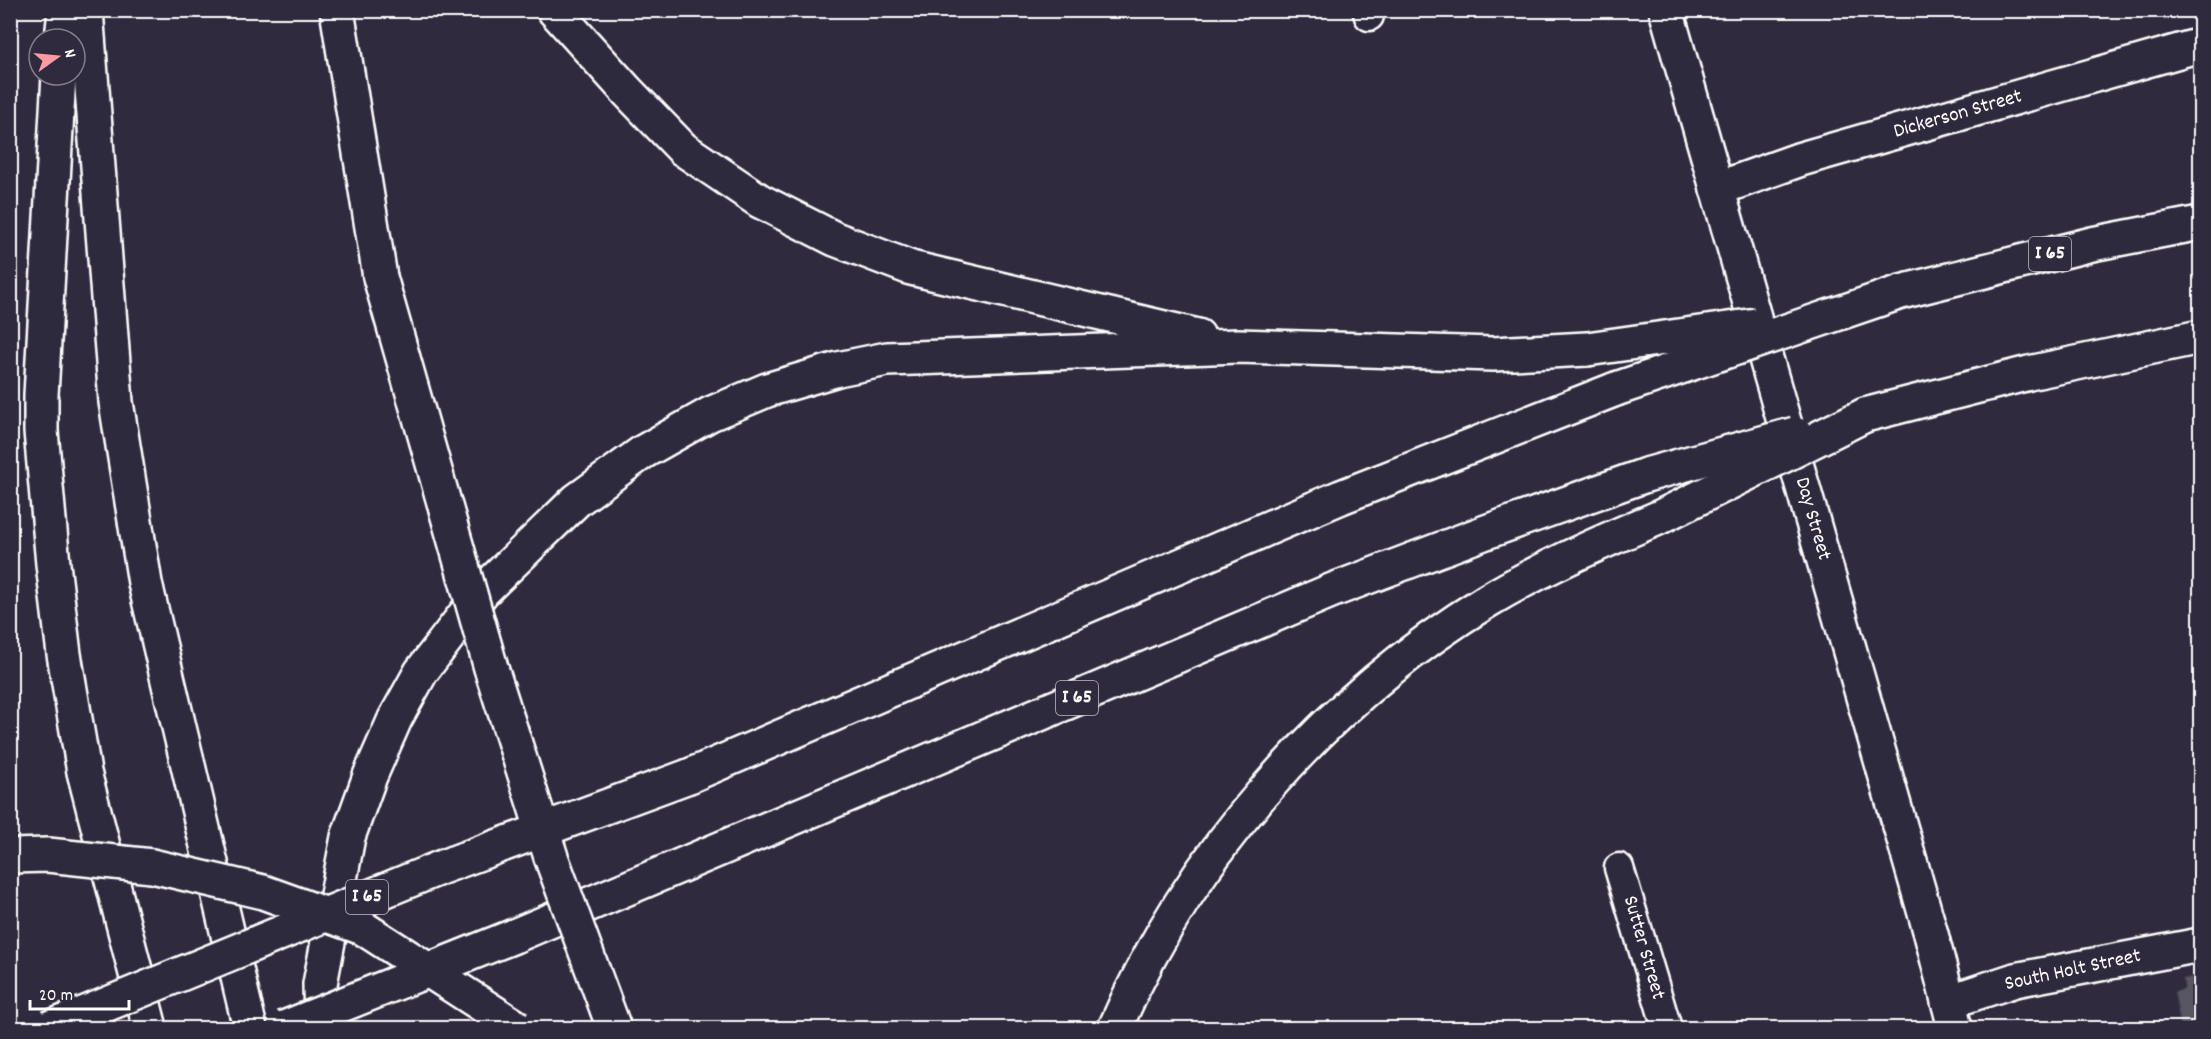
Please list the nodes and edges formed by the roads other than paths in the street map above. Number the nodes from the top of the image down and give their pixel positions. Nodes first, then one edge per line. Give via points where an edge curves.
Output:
1 (65, 10) edge
2 (86, 10) edge
3 (337, 10) edge
4 (554, 10) edge
5 (1666, 10) edge
6 (63, 27) edge
7 (2200, 45) edge
8 (58, 87) edge
9 (1717, 189) junction
10 (2200, 224) edge
11 (1832, 315) junction
12 (2200, 337) edge
13 (1238, 346) junction
14 (1865, 415) junction
15 (10, 856) edge
16 (1619, 868) dead end
17 (2200, 945) edge
18 (1951, 1015) edge
19 (49, 1029) edge
20 (150, 1029) edge
21 (250, 1029) edge
22 (284, 1029) edge
23 (321, 1029) edge
24 (518, 1029) edge
25 (614, 1029) edge
26 (1115, 1029) edge
27 (1667, 1029) edge

1 - 6 main road
2 - 21 main road via 116,402 145,583
3 - 25 main road, bridge via 380,278 494,680 551,857
4 - 13 main road via 683,149 760,201 836,239 911,268
5 - 9 main road, Day Street
7 - 9 main road, Dickerson Street via 1802,159
8 - 20 main road via 41,394 52,564 84,772
9 - 18 main road, Day Street
10 - 11 main road, I 65, bridge via 2092,244 1901,292
11 - 13 main road, bridge via 1587,349 1493,354
11 - 19 main road, I 65, bridge via 1616,389 1341,497 689,776 442,867
12 - 14 main road, I 65 via 2095,358
13 - 23 main road via 887,359 838,369 767,390 710,414 643,452 577,500 483,591 422,672 395,719 348,837 320,984
14 - 22 main road, I 65, bridge via 1646,475 1332,590 514,936
14 - 26 main road, bridge via 1658,518 1540,571 1436,635 1402,661 1340,713 1255,803 1183,901
15 - 24 main road, bridge via 48,855 152,866 263,892 363,928
16 - 27 street, Sutter Street
17 - 18 main road, South Holt Street via 2015,980

